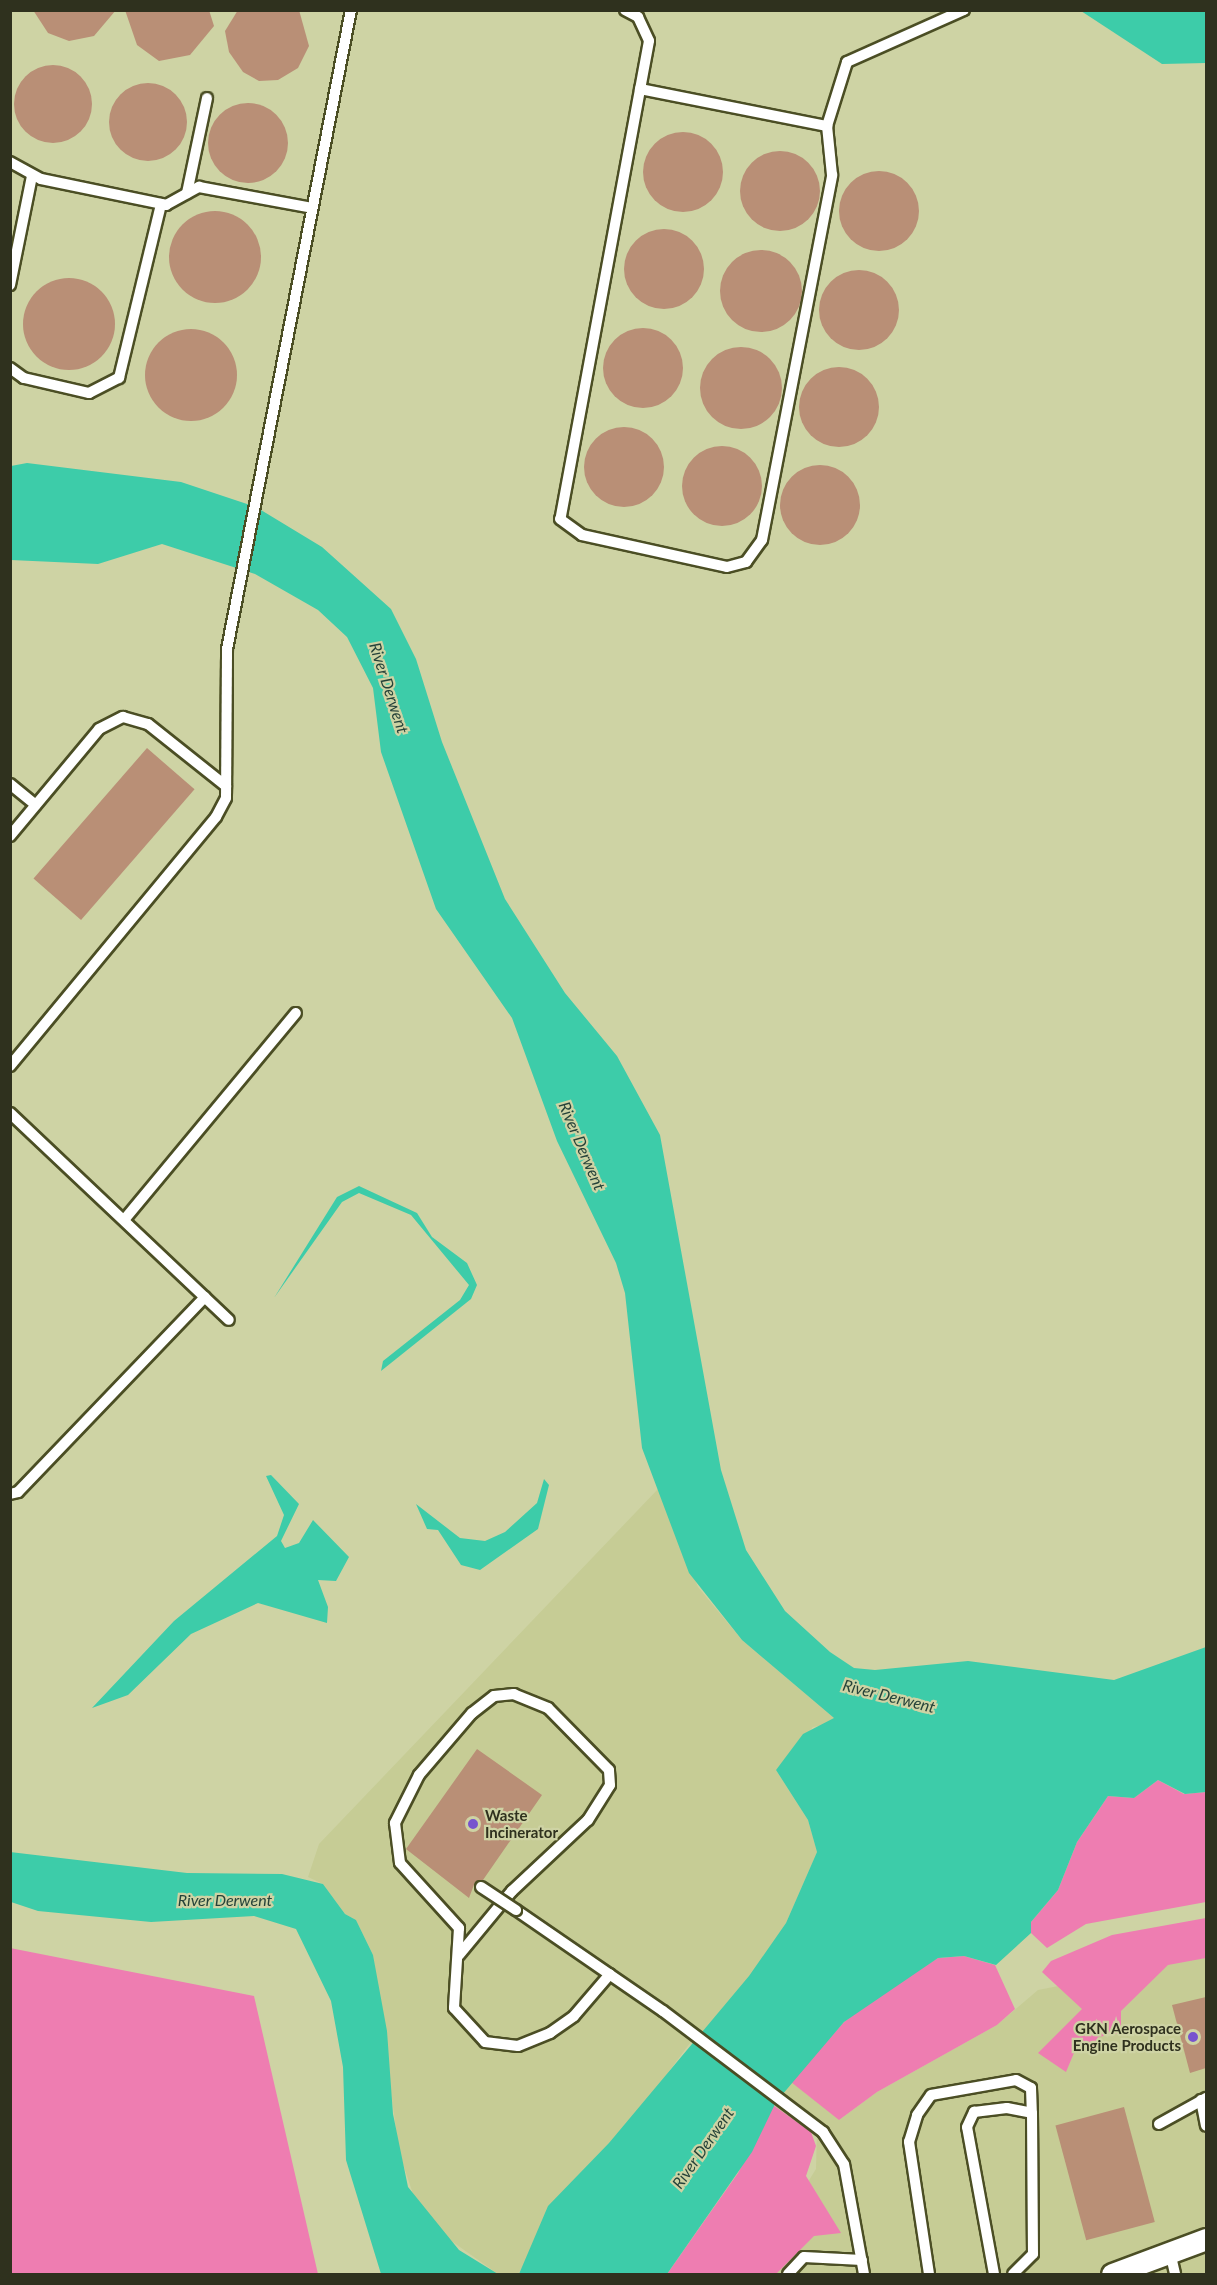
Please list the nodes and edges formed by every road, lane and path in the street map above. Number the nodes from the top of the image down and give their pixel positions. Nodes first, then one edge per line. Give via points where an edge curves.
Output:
1 (351, 10) edge
2 (625, 10) edge
3 (964, 10) edge
4 (640, 88) junction
5 (207, 98) dead end
6 (826, 126) junction
7 (10, 162) edge
8 (32, 176) junction
9 (187, 193) junction
10 (161, 204) junction
11 (312, 208) junction
12 (10, 285) edge
13 (10, 368) edge
14 (10, 784) edge
15 (226, 786) junction
16 (36, 805) junction
17 (10, 836) edge
18 (296, 1013) dead end
19 (10, 1066) edge
20 (10, 1113) edge
21 (124, 1220) junction
22 (205, 1297) junction
23 (230, 1320) dead end
24 (10, 1494) edge
25 (481, 1887) dead end
26 (459, 1955) junction
27 (610, 1974) junction
28 (1204, 2099) edge
29 (1032, 2113) junction
30 (1159, 2124) dead end
31 (1206, 2126) edge
32 (1206, 2239) edge
33 (1170, 2252) junction
34 (862, 2260) junction
35 (788, 2274) edge
36 (864, 2274) edge
37 (929, 2274) edge
38 (994, 2274) edge
39 (1013, 2274) edge
40 (1112, 2274) edge
41 (1175, 2274) edge

1 - 11 lane
2 - 4 lane via 638,17 649,41
3 - 6 lane via 853,57
4 - 6 lane
4 - 6 lane via 560,519 582,535 727,567 746,562 762,540 832,175
5 - 9 lane
7 - 8 lane
8 - 10 lane
8 - 12 lane
9 - 10 lane
9 - 11 lane via 199,187
10 - 13 lane via 119,378 89,393 24,378
11 - 15 lane via 227,649
14 - 16 lane
15 - 16 lane via 148,724 123,717 99,729
15 - 19 lane via 216,817
16 - 17 lane
18 - 21 lane
20 - 21 lane
21 - 22 lane
22 - 23 lane
22 - 24 lane
25 - 27 lane, bridge
26 - 26 lane via 459,1928 400,1863 395,1823 419,1775 472,1713 494,1696 514,1694 548,1707 609,1770 610,1785 588,1820 512,1891
26 - 27 lane via 451,1987 454,2008 485,2042 518,2046 550,2033 574,2016
27 - 34 lane via 823,2132 844,2164
28 - 30 lane
28 - 31 lane
29 - 37 lane via 1031,2088 1016,2080 931,2095 917,2115 909,2142
29 - 38 lane via 1007,2108 974,2112 967,2127
29 - 39 lane via 1033,2254
32 - 33 street
33 - 40 street
33 - 41 lane
34 - 35 lane via 804,2257
34 - 36 lane

